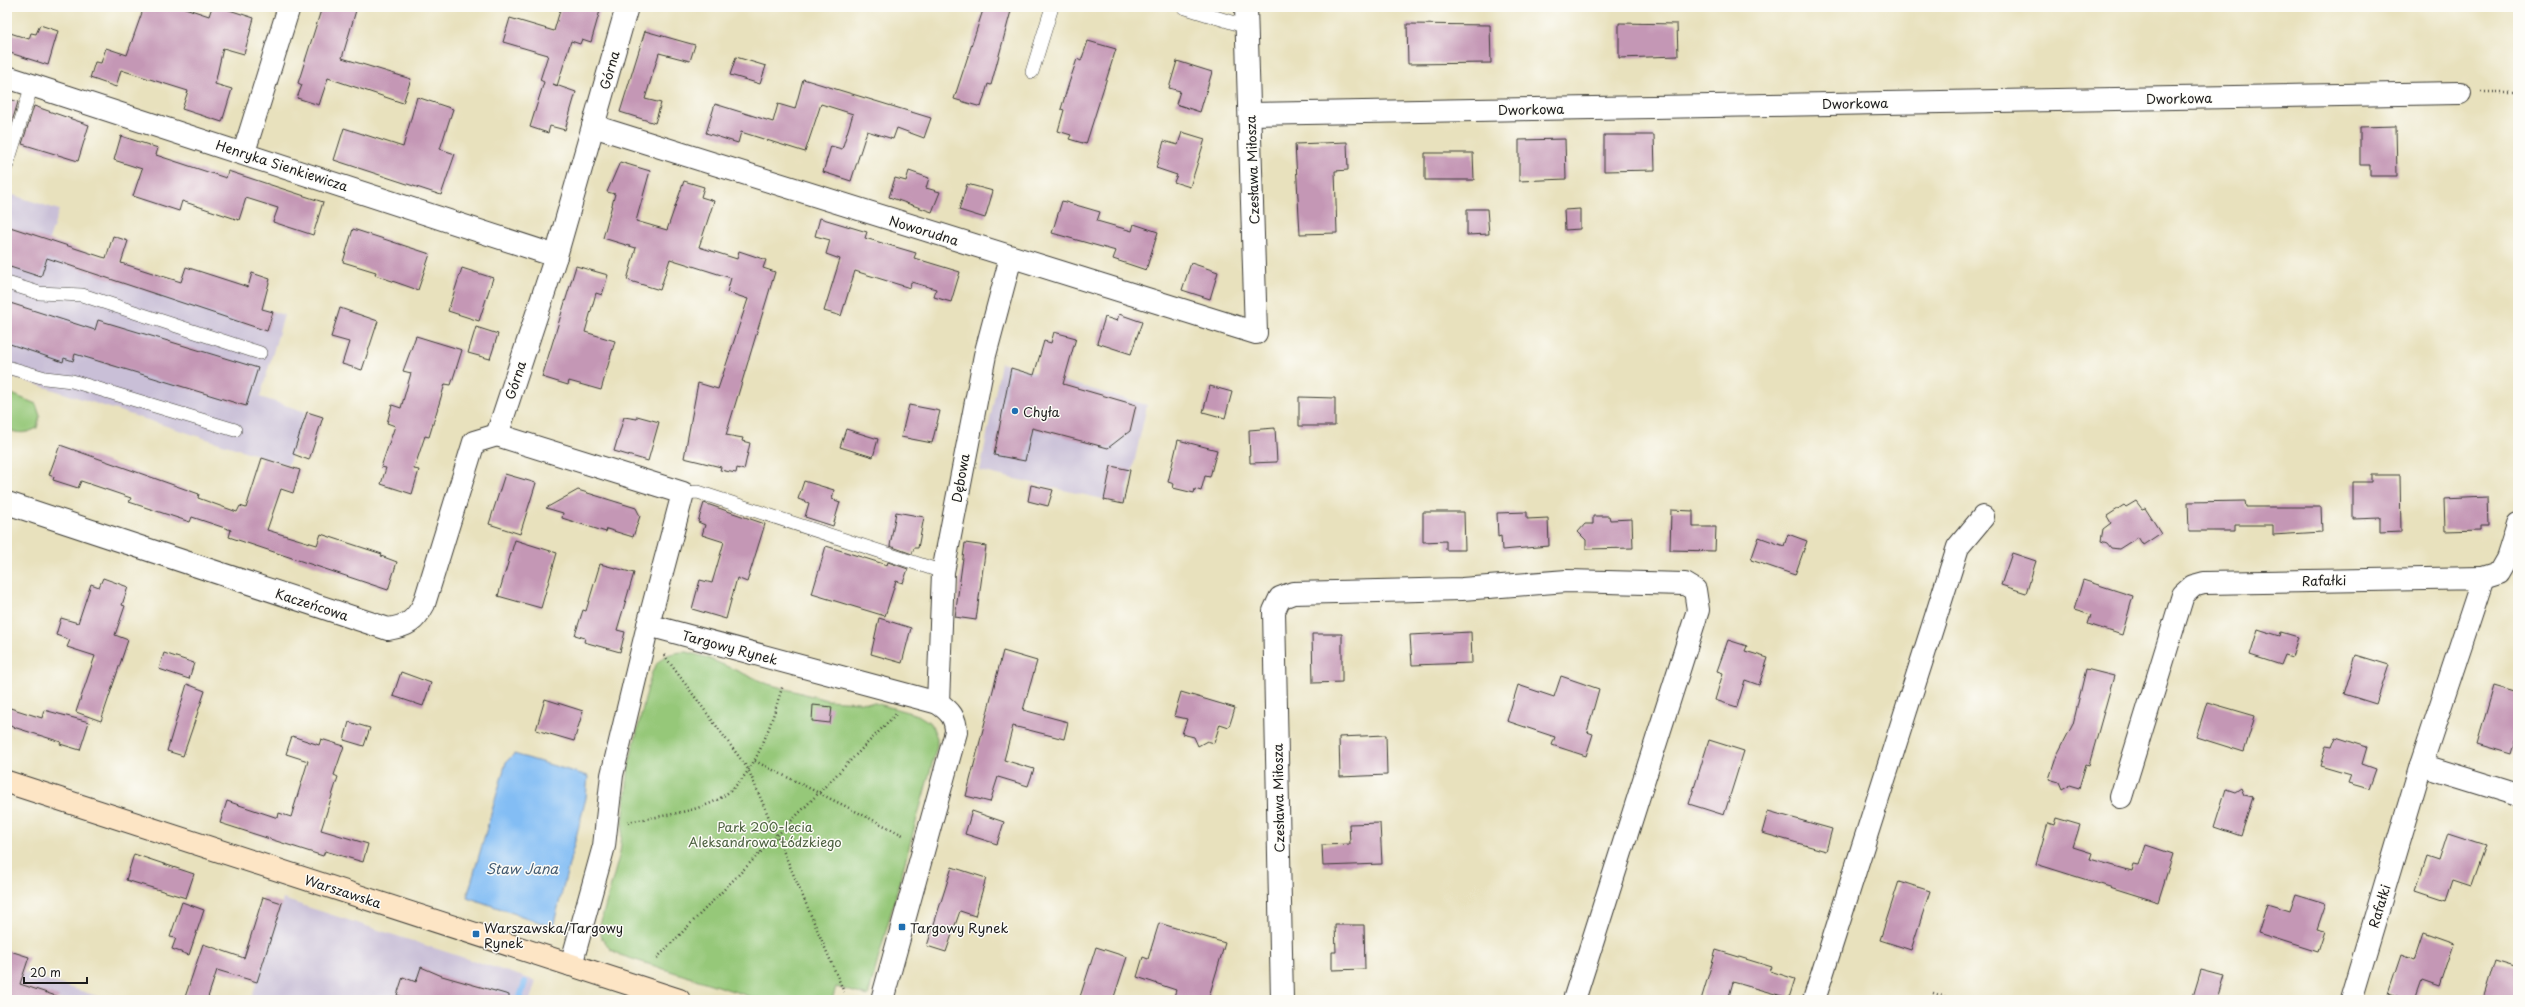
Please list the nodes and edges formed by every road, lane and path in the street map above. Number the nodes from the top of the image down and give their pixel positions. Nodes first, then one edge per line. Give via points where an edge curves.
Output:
1 (289, 7) edge
2 (627, 7) edge
3 (1052, 7) edge
4 (1183, 7) edge
5 (1202, 10) edge
6 (1247, 17) edge
7 (1032, 72) dead end
8 (7, 77) edge
9 (32, 85) junction
10 (2518, 92) edge
11 (2460, 93) joint
12 (1250, 114) junction
13 (593, 126) junction
14 (244, 152) junction
15 (7, 165) edge
16 (556, 256) junction
17 (1011, 257) junction
18 (7, 284) edge
19 (1256, 332) joint
20 (260, 352) dead end
21 (7, 367) edge
22 (235, 430) dead end
23 (497, 435) junction
24 (683, 493) junction
25 (7, 503) edge
26 (1982, 516) dead end
27 (2516, 536) edge
28 (943, 572) junction
29 (2483, 578) junction
30 (648, 625) junction
31 (662, 653) dead end
32 (783, 685) dead end
33 (938, 703) junction
34 (898, 712) dead end
35 (755, 762) junction
36 (2421, 765) junction
37 (748, 770) junction
38 (7, 782) edge
39 (819, 793) junction
40 (2518, 795) edge
41 (2121, 797) dead end
42 (623, 823) dead end
43 (776, 836) junction
44 (907, 837) dead end
45 (657, 958) dead end
46 (571, 965) junction
47 (844, 992) dead end
48 (1933, 993) dead end
49 (679, 1000) edge
50 (882, 1000) edge
51 (1282, 1000) edge
52 (1574, 1000) edge
53 (1814, 1000) edge
54 (1955, 1000) edge
55 (2351, 1000) edge

1 - 14 street
2 - 13 street, Górna
3 - 7 lane
4 - 5 lane
5 - 6 lane
6 - 12 street, Czesława Miłosza
8 - 9 street, Henryka Sienkiewicza
9 - 14 street, Henryka Sienkiewicza
9 - 15 lane
10 - 11 path
11 - 12 street, Dworkowa
12 - 19 street, Czesława Miłosza
13 - 16 street, Górna
13 - 17 street, Noworudna
14 - 16 street, Henryka Sienkiewicza
16 - 23 street, Górna
17 - 19 street, Noworudna
17 - 28 street, Dębowa via 985,355
18 - 20 lane via 38,293 82,295
21 - 22 lane via 45,378 72,381
23 - 24 street
23 - 25 street, Kaczeńcowa via 474,442 424,604 416,618 394,628 380,626
24 - 28 lane via 698,492
24 - 30 street
26 - 53 street via 1958,547
27 - 29 street via 2508,559 2499,573
28 - 33 street, Dębowa
29 - 36 street, Rafałki
29 - 41 street, Rafałki via 2204,582 2193,586 2183,595
30 - 33 street, Targowy Rynek
30 - 46 street via 611,779 604,846
31 - 37 path
32 - 35 path
33 - 50 street, Targowy Rynek via 949,710 956,721 956,732
34 - 39 path
35 - 37 path
35 - 39 path
36 - 40 street
36 - 55 street, Rafałki
37 - 42 path via 726,793 708,804
37 - 43 path
38 - 46 main road, Warszawska
39 - 43 path
39 - 44 path
43 - 45 path
43 - 47 path
46 - 49 main road, Warszawska
48 - 54 path
51 - 52 street, Czesława Miłosza via 1274,611 1280,598 1293,593 1462,589 1567,581 1685,584 1695,590 1698,610

